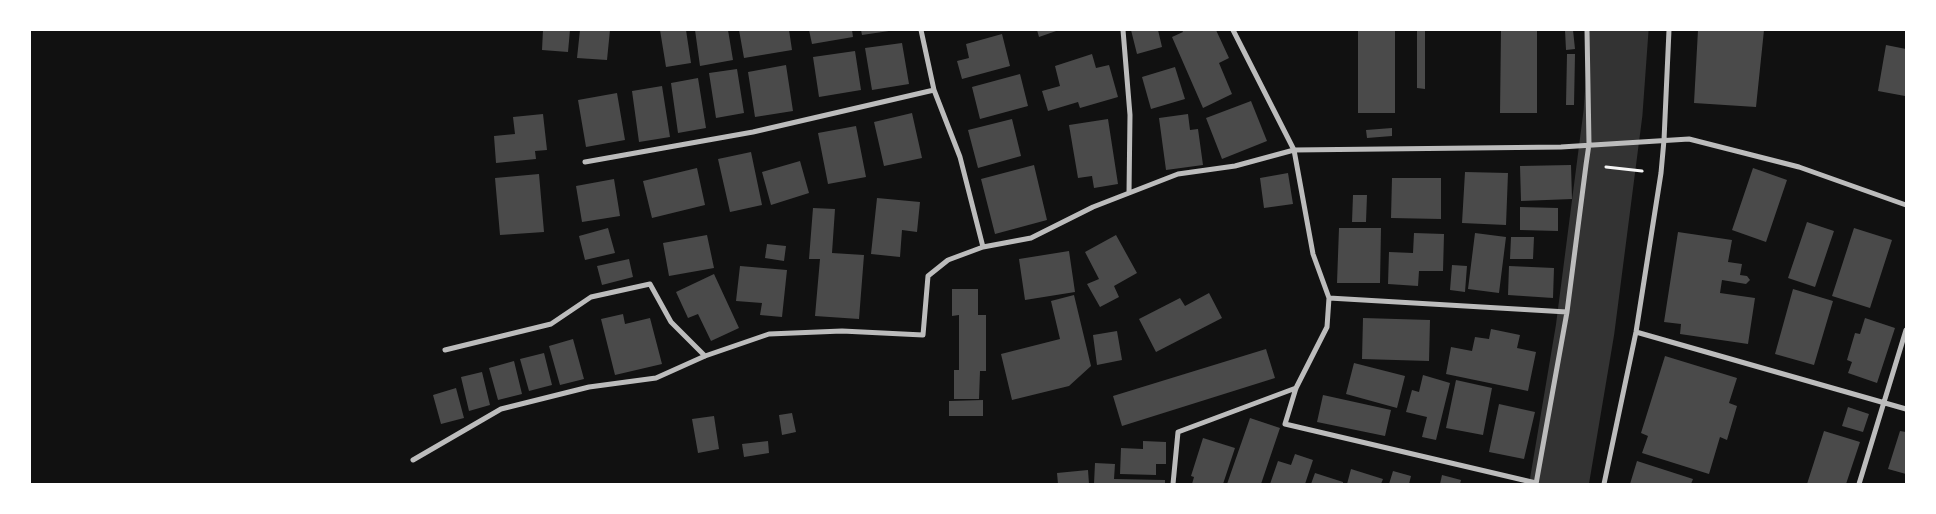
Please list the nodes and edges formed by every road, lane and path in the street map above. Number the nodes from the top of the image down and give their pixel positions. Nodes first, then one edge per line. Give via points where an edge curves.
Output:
1 (921, 30) edge
2 (1123, 30) edge
3 (1233, 30) edge
4 (1587, 30) edge
5 (1669, 30) edge
6 (934, 90) junction
7 (1664, 140) junction
8 (1589, 144) junction
9 (1294, 150) junction
10 (585, 162) dead end
11 (1602, 166) dead end
12 (1647, 171) dead end
13 (1129, 193) junction
14 (1906, 205) edge
15 (983, 247) junction
16 (1330, 298) junction
17 (1566, 312) junction
18 (1906, 330) edge
19 (1636, 332) junction
20 (445, 350) dead end
21 (705, 356) junction
22 (1296, 388) junction
23 (1884, 402) junction
24 (1906, 409) edge
25 (414, 460) dead end
26 (1536, 483) edge
27 (1173, 484) edge
28 (1604, 484) edge
29 (1859, 484) edge

1 - 6 street
2 - 13 street via 1130,115
3 - 9 street
4 - 8 street
5 - 7 street
6 - 10 street via 753,132
6 - 15 street via 960,157
7 - 8 street
7 - 14 street via 1690,139 1799,167
7 - 19 street
8 - 9 street
8 - 17 street
9 - 13 street via 1236,166 1178,174
9 - 16 street via 1313,254
11 - 12 path
13 - 15 street via 1031,238
15 - 21 street via 948,260 928,276 923,335 842,331 768,334
16 - 17 street
16 - 22 street via 1327,327
17 - 26 street
18 - 23 street
19 - 23 street
19 - 28 street
20 - 21 street via 551,324 591,296 650,284 672,322
21 - 25 street via 656,378 589,387 501,409
22 - 26 street via 1286,424
22 - 27 street via 1178,432
23 - 24 street
23 - 29 street

